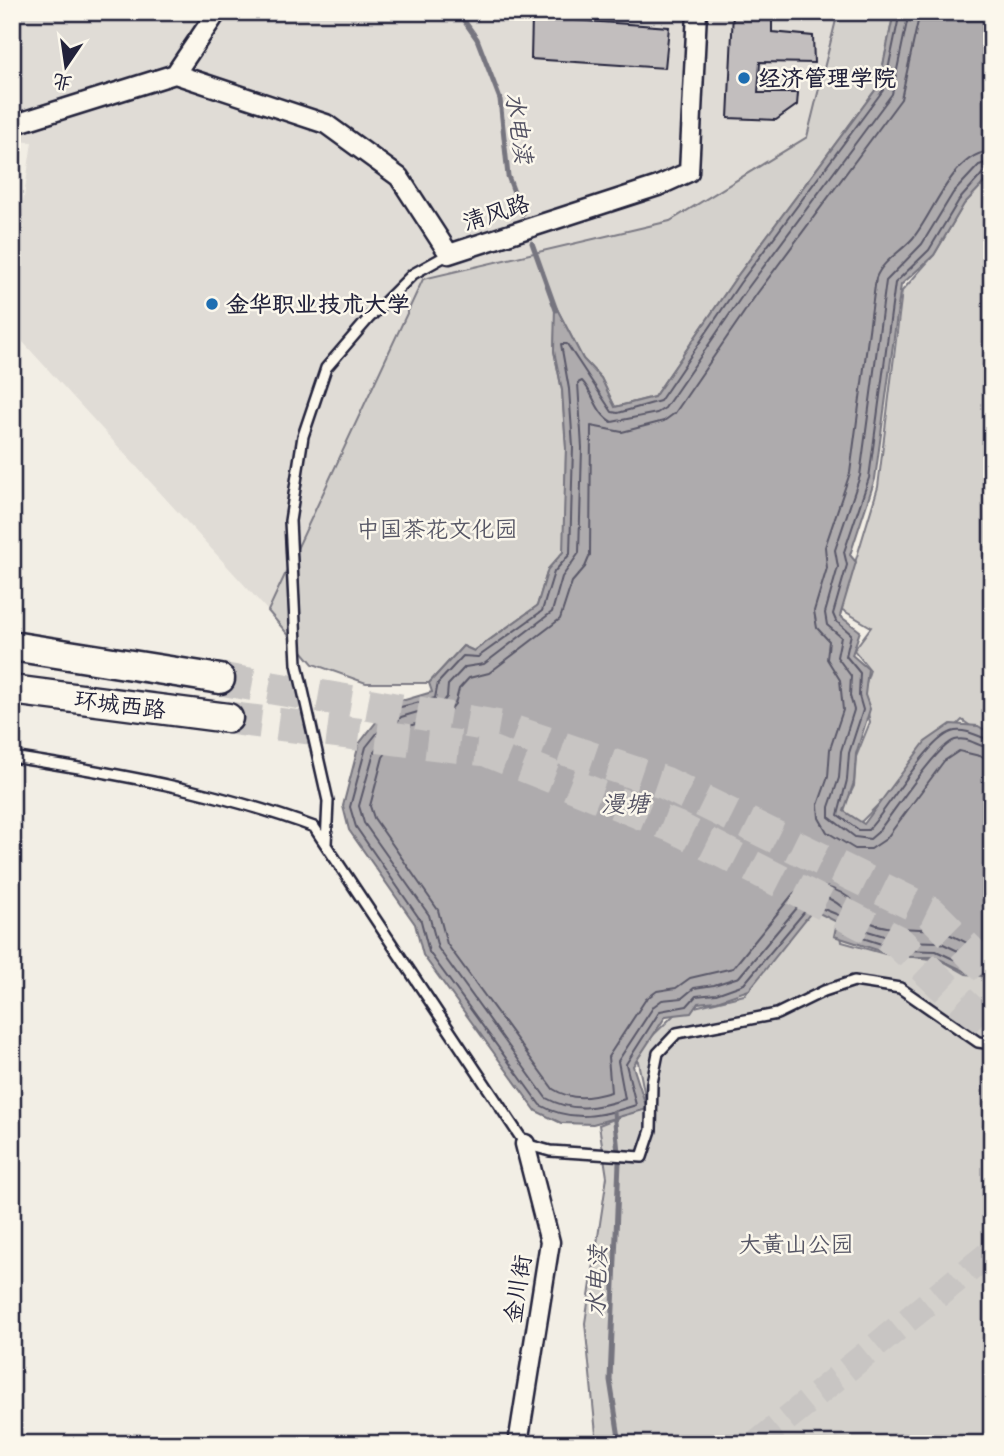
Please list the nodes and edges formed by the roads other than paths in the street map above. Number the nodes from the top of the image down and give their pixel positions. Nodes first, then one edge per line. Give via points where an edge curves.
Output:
1 (217, 12) edge
2 (697, 12) edge
3 (175, 74) junction
4 (12, 125) edge
5 (449, 254) junction
6 (12, 646) edge
7 (220, 679) tunnel mouth
8 (12, 690) edge
9 (228, 718) tunnel mouth
10 (12, 757) edge
11 (326, 844) junction
12 (992, 1044) edge
13 (525, 1144) junction
14 (518, 1444) edge

1 - 3 street
2 - 5 street, 清风路 via 689,172
3 - 4 street
3 - 5 street, 清风路 via 327,124 399,177
5 - 11 lane via 413,274 326,368 303,436 290,521 297,664 328,801
6 - 7 main road
8 - 9 main road, 环城西路
10 - 11 lane via 260,807 314,827
11 - 13 lane
12 - 13 lane via 978,1042 900,988 854,981 777,1014 677,1032 658,1053 651,1129 642,1157 550,1151
13 - 14 street, 金川街 via 550,1242

